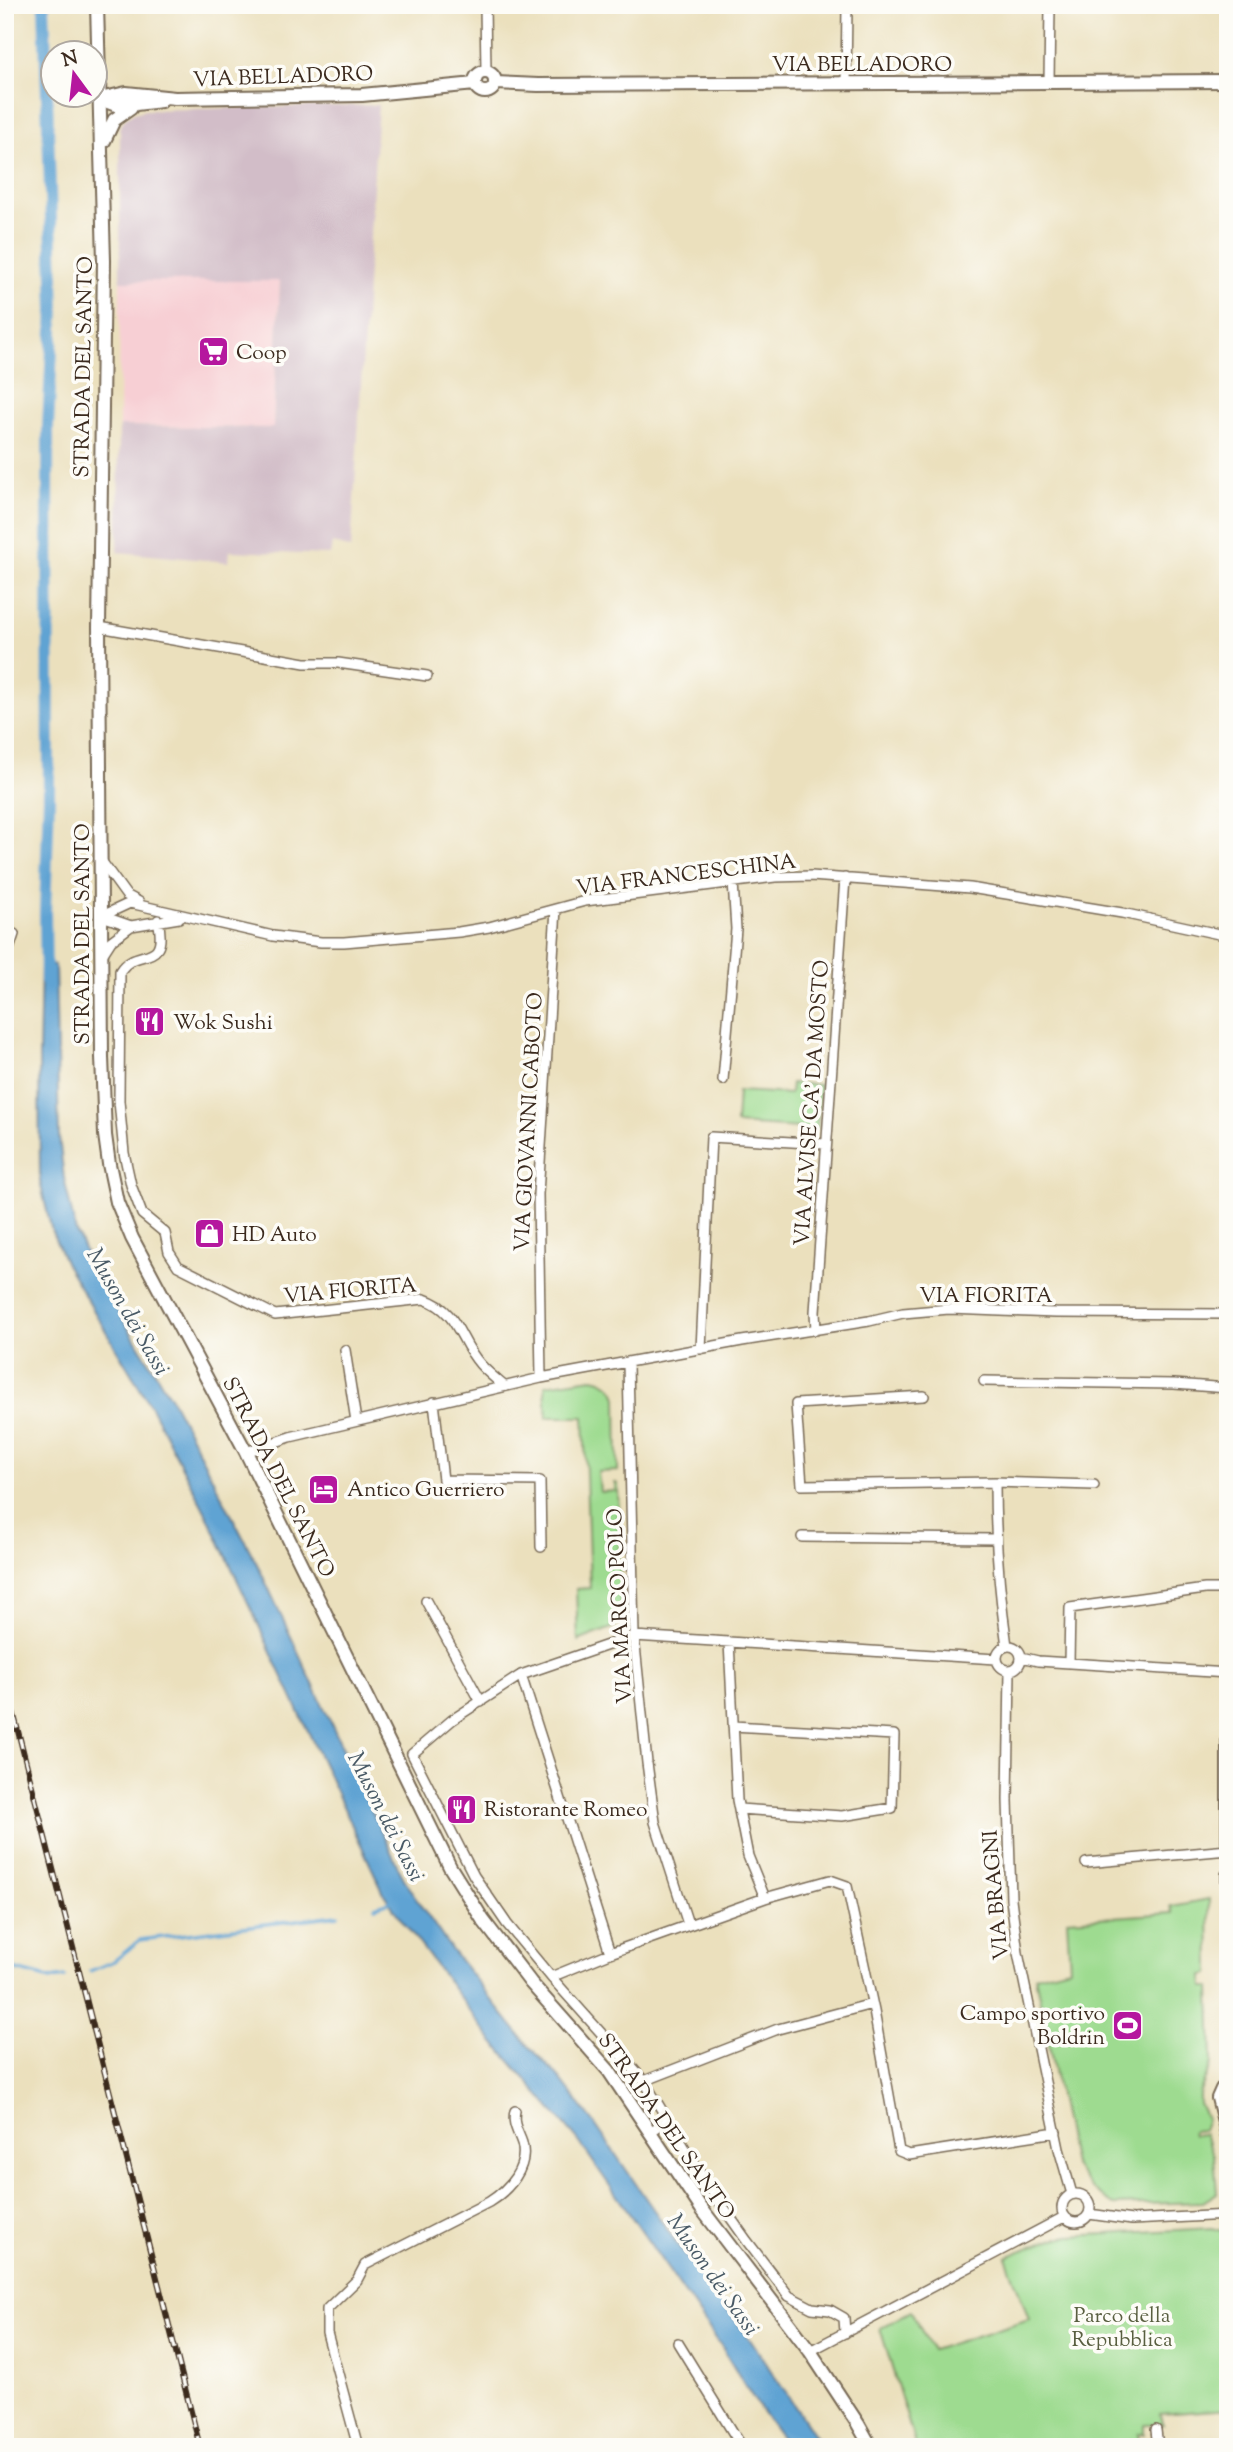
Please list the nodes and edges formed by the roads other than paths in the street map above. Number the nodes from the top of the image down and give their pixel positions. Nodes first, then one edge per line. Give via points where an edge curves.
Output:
1 (97, 5) edge
2 (485, 5) edge
3 (847, 5) edge
4 (1049, 5) edge
5 (98, 38) edge
6 (486, 72) junction
7 (108, 80) edge
8 (1228, 81) edge
9 (1049, 82) junction
10 (496, 83) junction
11 (475, 84) junction
12 (846, 84) junction
13 (126, 93) junction
14 (108, 97) edge
15 (175, 98) junction
16 (108, 102) edge
17 (139, 105) junction
18 (100, 108) edge
19 (101, 148) junction
20 (99, 628) junction
21 (427, 676) dead end
22 (100, 859) junction
23 (845, 878) junction
24 (733, 882) junction
25 (146, 906) junction
26 (556, 909) junction
27 (102, 916) junction
28 (191, 918) junction
29 (158, 920) junction
30 (131, 926) junction
31 (14, 933) dead end
32 (1228, 936) edge
33 (6, 953) edge
34 (102, 955) junction
35 (723, 1080) dead end
36 (825, 1144) junction
37 (1228, 1314) edge
38 (816, 1330) junction
39 (701, 1349) junction
40 (345, 1350) dead end
41 (628, 1364) junction
42 (541, 1378) junction
43 (984, 1381) dead end
44 (504, 1386) junction
45 (1228, 1388) edge
46 (924, 1396) dead end
47 (434, 1402) junction
48 (356, 1421) junction
49 (246, 1452) junction
50 (995, 1482) junction
51 (1094, 1485) dead end
52 (802, 1537) dead end
53 (995, 1539) junction
54 (541, 1547) dead end
55 (1228, 1589) edge
56 (426, 1601) dead end
57 (634, 1636) junction
58 (729, 1642) junction
59 (1007, 1646) junction
60 (1021, 1657) junction
61 (996, 1659) junction
62 (1069, 1663) junction
63 (1010, 1670) junction
64 (1228, 1672) edge
65 (521, 1675) junction
66 (481, 1702) junction
67 (733, 1726) junction
68 (426, 1784) junction
69 (412, 1791) junction
70 (739, 1810) junction
71 (1228, 1842) edge
72 (1228, 1850) edge
73 (1086, 1863) dead end
74 (1228, 1875) edge
75 (765, 1898) junction
76 (688, 1924) junction
77 (610, 1953) junction
78 (1228, 1961) edge
79 (551, 1977) junction
80 (872, 2004) junction
81 (595, 2026) junction
82 (580, 2038) junction
83 (644, 2081) junction
84 (1228, 2086) edge
85 (1224, 2110) edge
86 (514, 2111) dead end
87 (668, 2120) junction
88 (650, 2132) junction
89 (1056, 2132) junction
90 (1228, 2137) edge
91 (1072, 2194) junction
92 (1090, 2214) junction
93 (1228, 2216) edge
94 (1064, 2217) junction
95 (845, 2333) junction
96 (678, 2343) dead end
97 (810, 2351) junction
98 (1156, 2430) dead end
99 (358, 2447) edge
100 (742, 2447) edge
101 (871, 2447) edge
102 (1158, 2447) edge

1 - 5 main road, STRADA DEL SANTO
2 - 6 street
3 - 12 street
4 - 9 street
6 - 10 main road
6 - 11 main road via 477,75
7 - 13 main road
8 - 9 main road, VIA BELLADORO
9 - 12 main road, VIA BELLADORO
10 - 11 main road, VIA BELLADORO via 486,92
10 - 12 main road, VIA BELLADORO
11 - 15 main road, VIA BELLADORO via 362,95
13 - 14 main road, VIA BELLADORO
13 - 15 main road, VIA BELLADORO
15 - 17 main road, VIA BELLADORO
16 - 17 main road, VIA BELLADORO
17 - 19 main road, VIA BELLADORO via 114,120
18 - 19 main road, STRADA DEL SANTO
19 - 20 main road, STRADA DEL SANTO
20 - 21 street via 305,663
20 - 22 main road, STRADA DEL SANTO
22 - 25 street, VIA FRANCESCHINA via 126,895
22 - 27 main road, STRADA DEL SANTO
23 - 24 street, VIA FRANCESCHINA
23 - 32 street, VIA FRANCESCHINA via 970,888
23 - 36 street, VIA ALVISE CA' DA MOSTO
24 - 26 street, VIA FRANCESCHINA via 585,901
24 - 35 street via 736,929
25 - 27 street, VIA FRANCESCHINA via 130,903
25 - 28 street, VIA FRANCESCHINA
26 - 28 street, VIA FRANCESCHINA via 489,928 344,942 296,940
26 - 42 street, VIA GIOVANNI CABOTO via 538,1194
27 - 30 street
27 - 34 main road, STRADA DEL SANTO
28 - 29 street, VIA FRANCESCHINA
29 - 30 street, VIA FRANCESCHINA
29 - 44 street, VIA FIORITA via 157,950 129,961 120,971 120,1119 131,1185 142,1214 165,1233 178,1266 275,1315 424,1299 438,1304 449,1312 479,1363
30 - 34 street via 111,941
31 - 33 street
34 - 49 main road, STRADA DEL SANTO via 105,1135 117,1202
36 - 38 street, VIA ALVISE CA' DA MOSTO
36 - 39 street via 711,1137
37 - 38 street, VIA FIORITA via 949,1309
38 - 39 street, VIA FIORITA
39 - 41 street, VIA FIORITA
40 - 48 street
41 - 42 street, VIA FIORITA
41 - 57 street, VIA MARCO POLO
42 - 44 street, VIA FIORITA
43 - 45 street
44 - 47 street, VIA FIORITA
46 - 50 street via 796,1404 802,1485
47 - 48 street, VIA FIORITA
47 - 54 street via 443,1479 540,1481
48 - 49 street, VIA FIORITA
49 - 69 main road, STRADA DEL SANTO
50 - 51 street
50 - 53 street
52 - 53 street
53 - 59 street
55 - 62 street via 1070,1608
56 - 66 street
57 - 58 street
57 - 65 street
57 - 76 street, VIA MARCO POLO via 655,1822
58 - 61 street
58 - 67 street
59 - 60 street via 1017,1648
59 - 61 street via 999,1650
60 - 62 street
60 - 63 street via 1018,1666
61 - 63 street via 1001,1668
62 - 64 street
63 - 89 street, VIA BRAGNI via 1011,1899
64 - 71 main road
65 - 66 street
65 - 77 street
66 - 68 street, STRADA DEL SANTO via 412,1754
67 - 70 street
67 - 70 street via 894,1735 892,1808 842,1816
68 - 69 street
68 - 79 street, STRADA DEL SANTO via 474,1876
69 - 82 main road, STRADA DEL SANTO via 483,1920
70 - 75 street via 748,1856
72 - 73 street
74 - 78 main road
75 - 76 street
75 - 80 street via 830,1880 847,1886
76 - 77 street
77 - 79 street
79 - 81 street, STRADA DEL SANTO
80 - 83 street via 778,2029
80 - 89 street via 899,2151 909,2155
81 - 82 street
81 - 83 street, STRADA DEL SANTO
82 - 88 main road, STRADA DEL SANTO via 609,2071
83 - 87 street, STRADA DEL SANTO
84 - 85 main road via 1218,2098
85 - 90 main road
86 - 99 street via 524,2153 520,2170 506,2191 365,2265 357,2280 327,2309 327,2333
87 - 88 street
87 - 95 street, STRADA DEL SANTO via 708,2186 789,2296 844,2318
88 - 97 main road, STRADA DEL SANTO
89 - 91 street, VIA BRAGNI
91 - 92 street, VIA BRAGNI via 1087,2199
91 - 94 street via 1062,2203
92 - 93 street via 1132,2220
92 - 94 street via 1077,2223
94 - 95 street
95 - 97 street
96 - 100 street
97 - 101 main road, STRADA DEL SANTO
98 - 102 street

